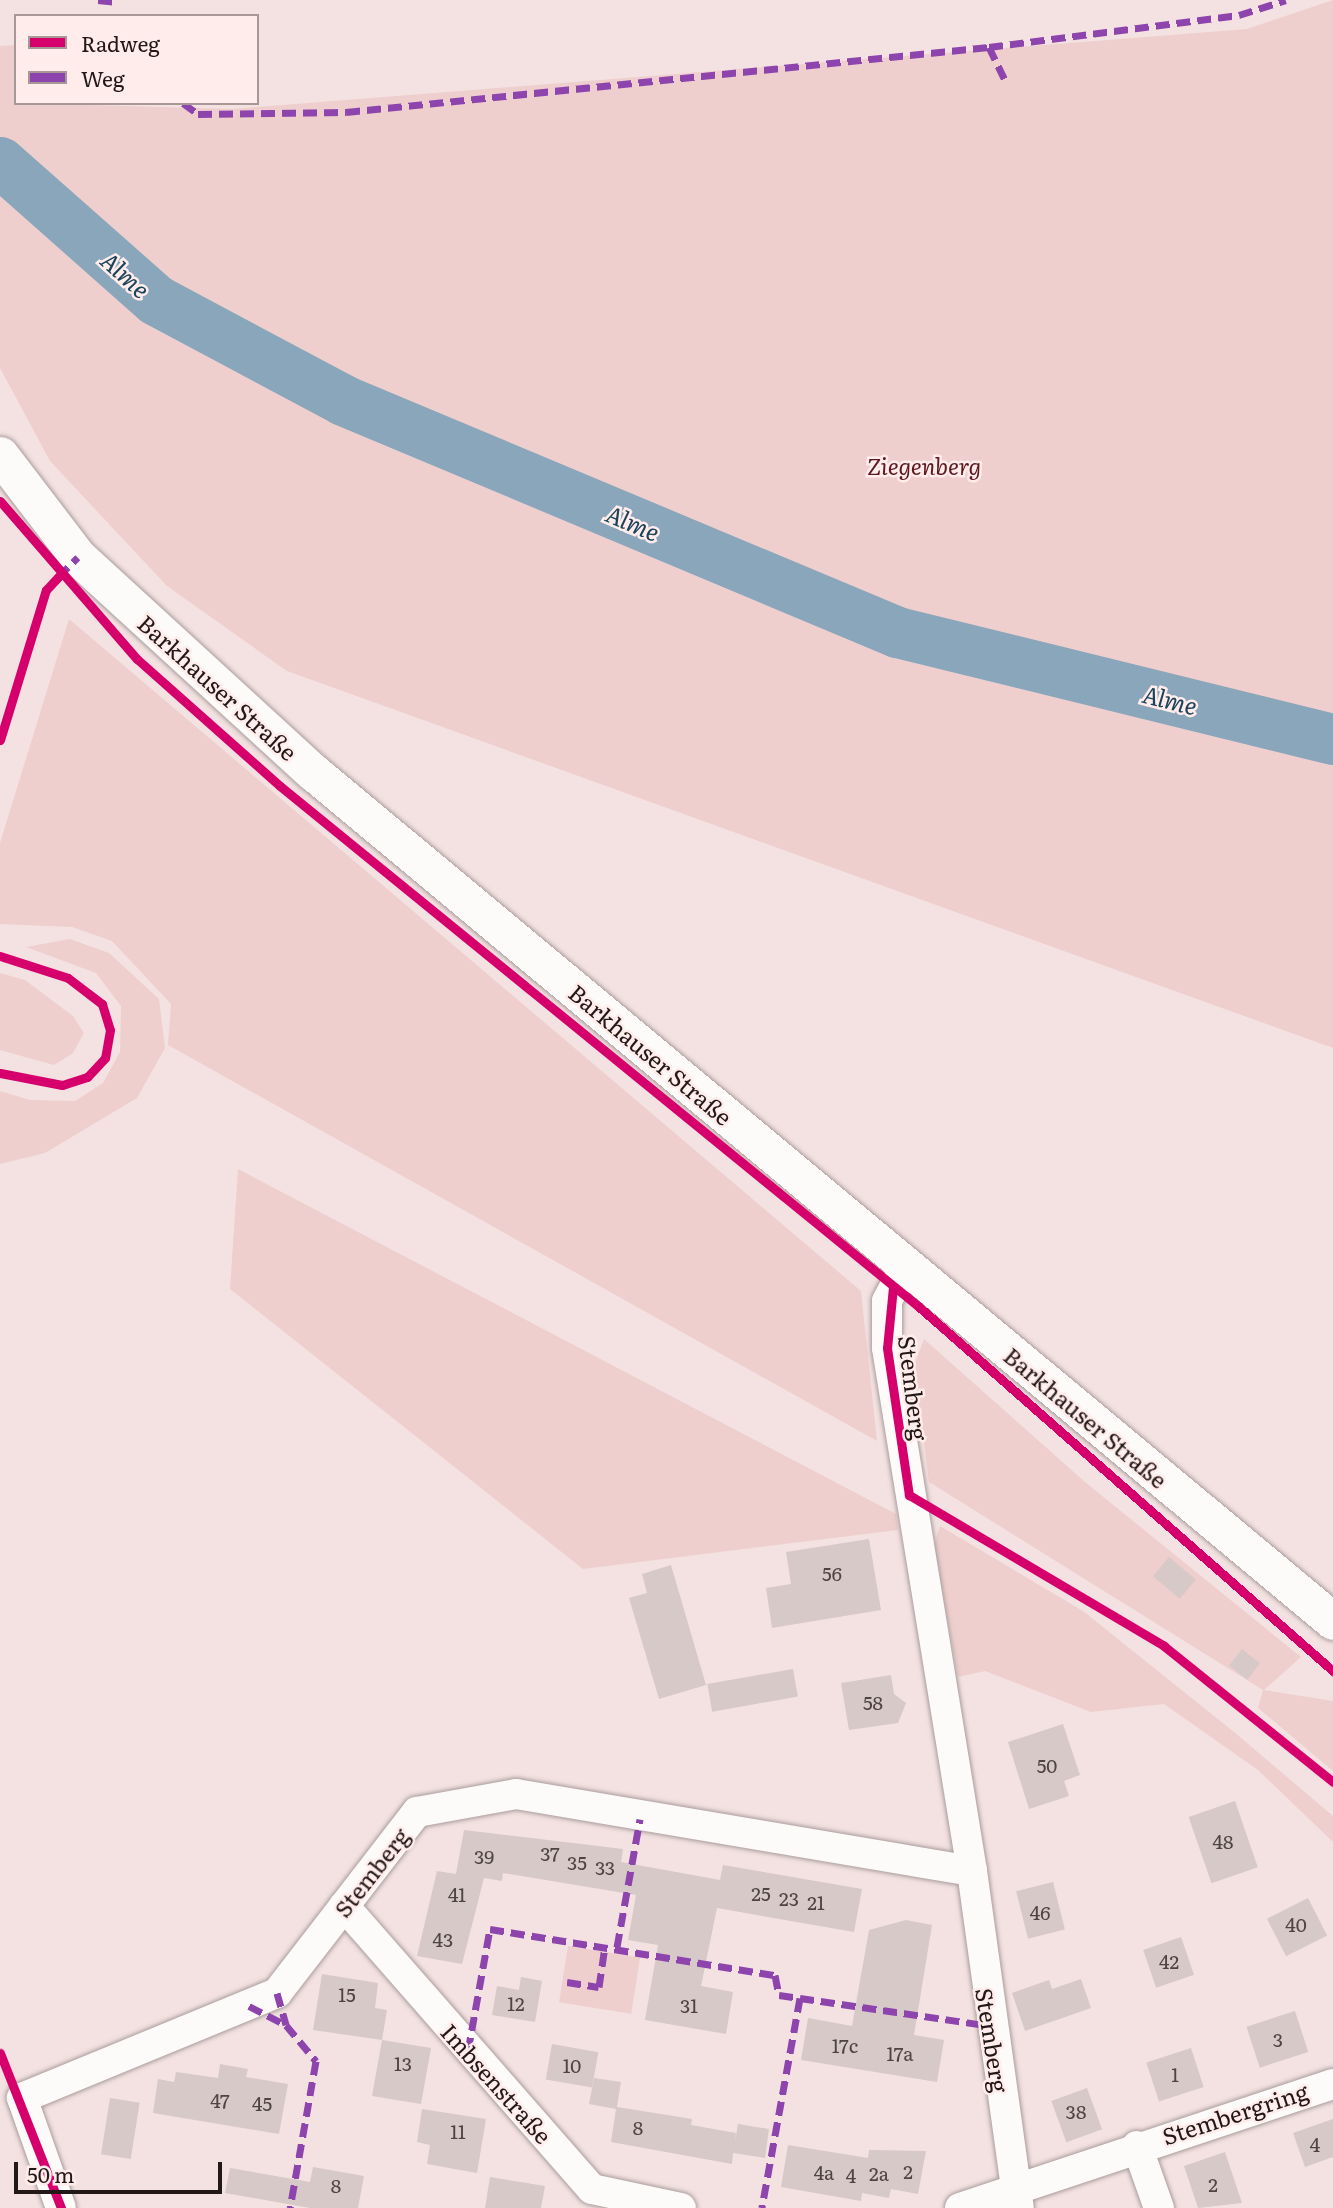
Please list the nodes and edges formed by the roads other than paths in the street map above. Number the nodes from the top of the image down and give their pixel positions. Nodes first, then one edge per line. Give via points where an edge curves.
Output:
1 (0, 454) edge
2 (905, 1267) junction
3 (1333, 1621) edge
4 (972, 1871) junction
5 (344, 1906) junction
6 (1333, 2084) edge
7 (1137, 2146) junction
8 (1017, 2198) edge
9 (61, 2208) edge
10 (681, 2208) edge
11 (960, 2208) edge
12 (1159, 2208) edge

1 - 2 street, Barkhauser Straße via 78,557 163,639
2 - 3 street, Barkhauser Straße
2 - 4 street, Stemberg via 887,1301 887,1348
4 - 5 street, Stemberg via 516,1794 417,1812
4 - 8 street, Stemberg
5 - 9 street, Stemberg via 276,1993 22,2098
5 - 10 street, Imbsenstraße via 592,2189
6 - 7 street, Stembergring
7 - 8 street, Stembergring
7 - 12 street, Stembergring
8 - 11 street

